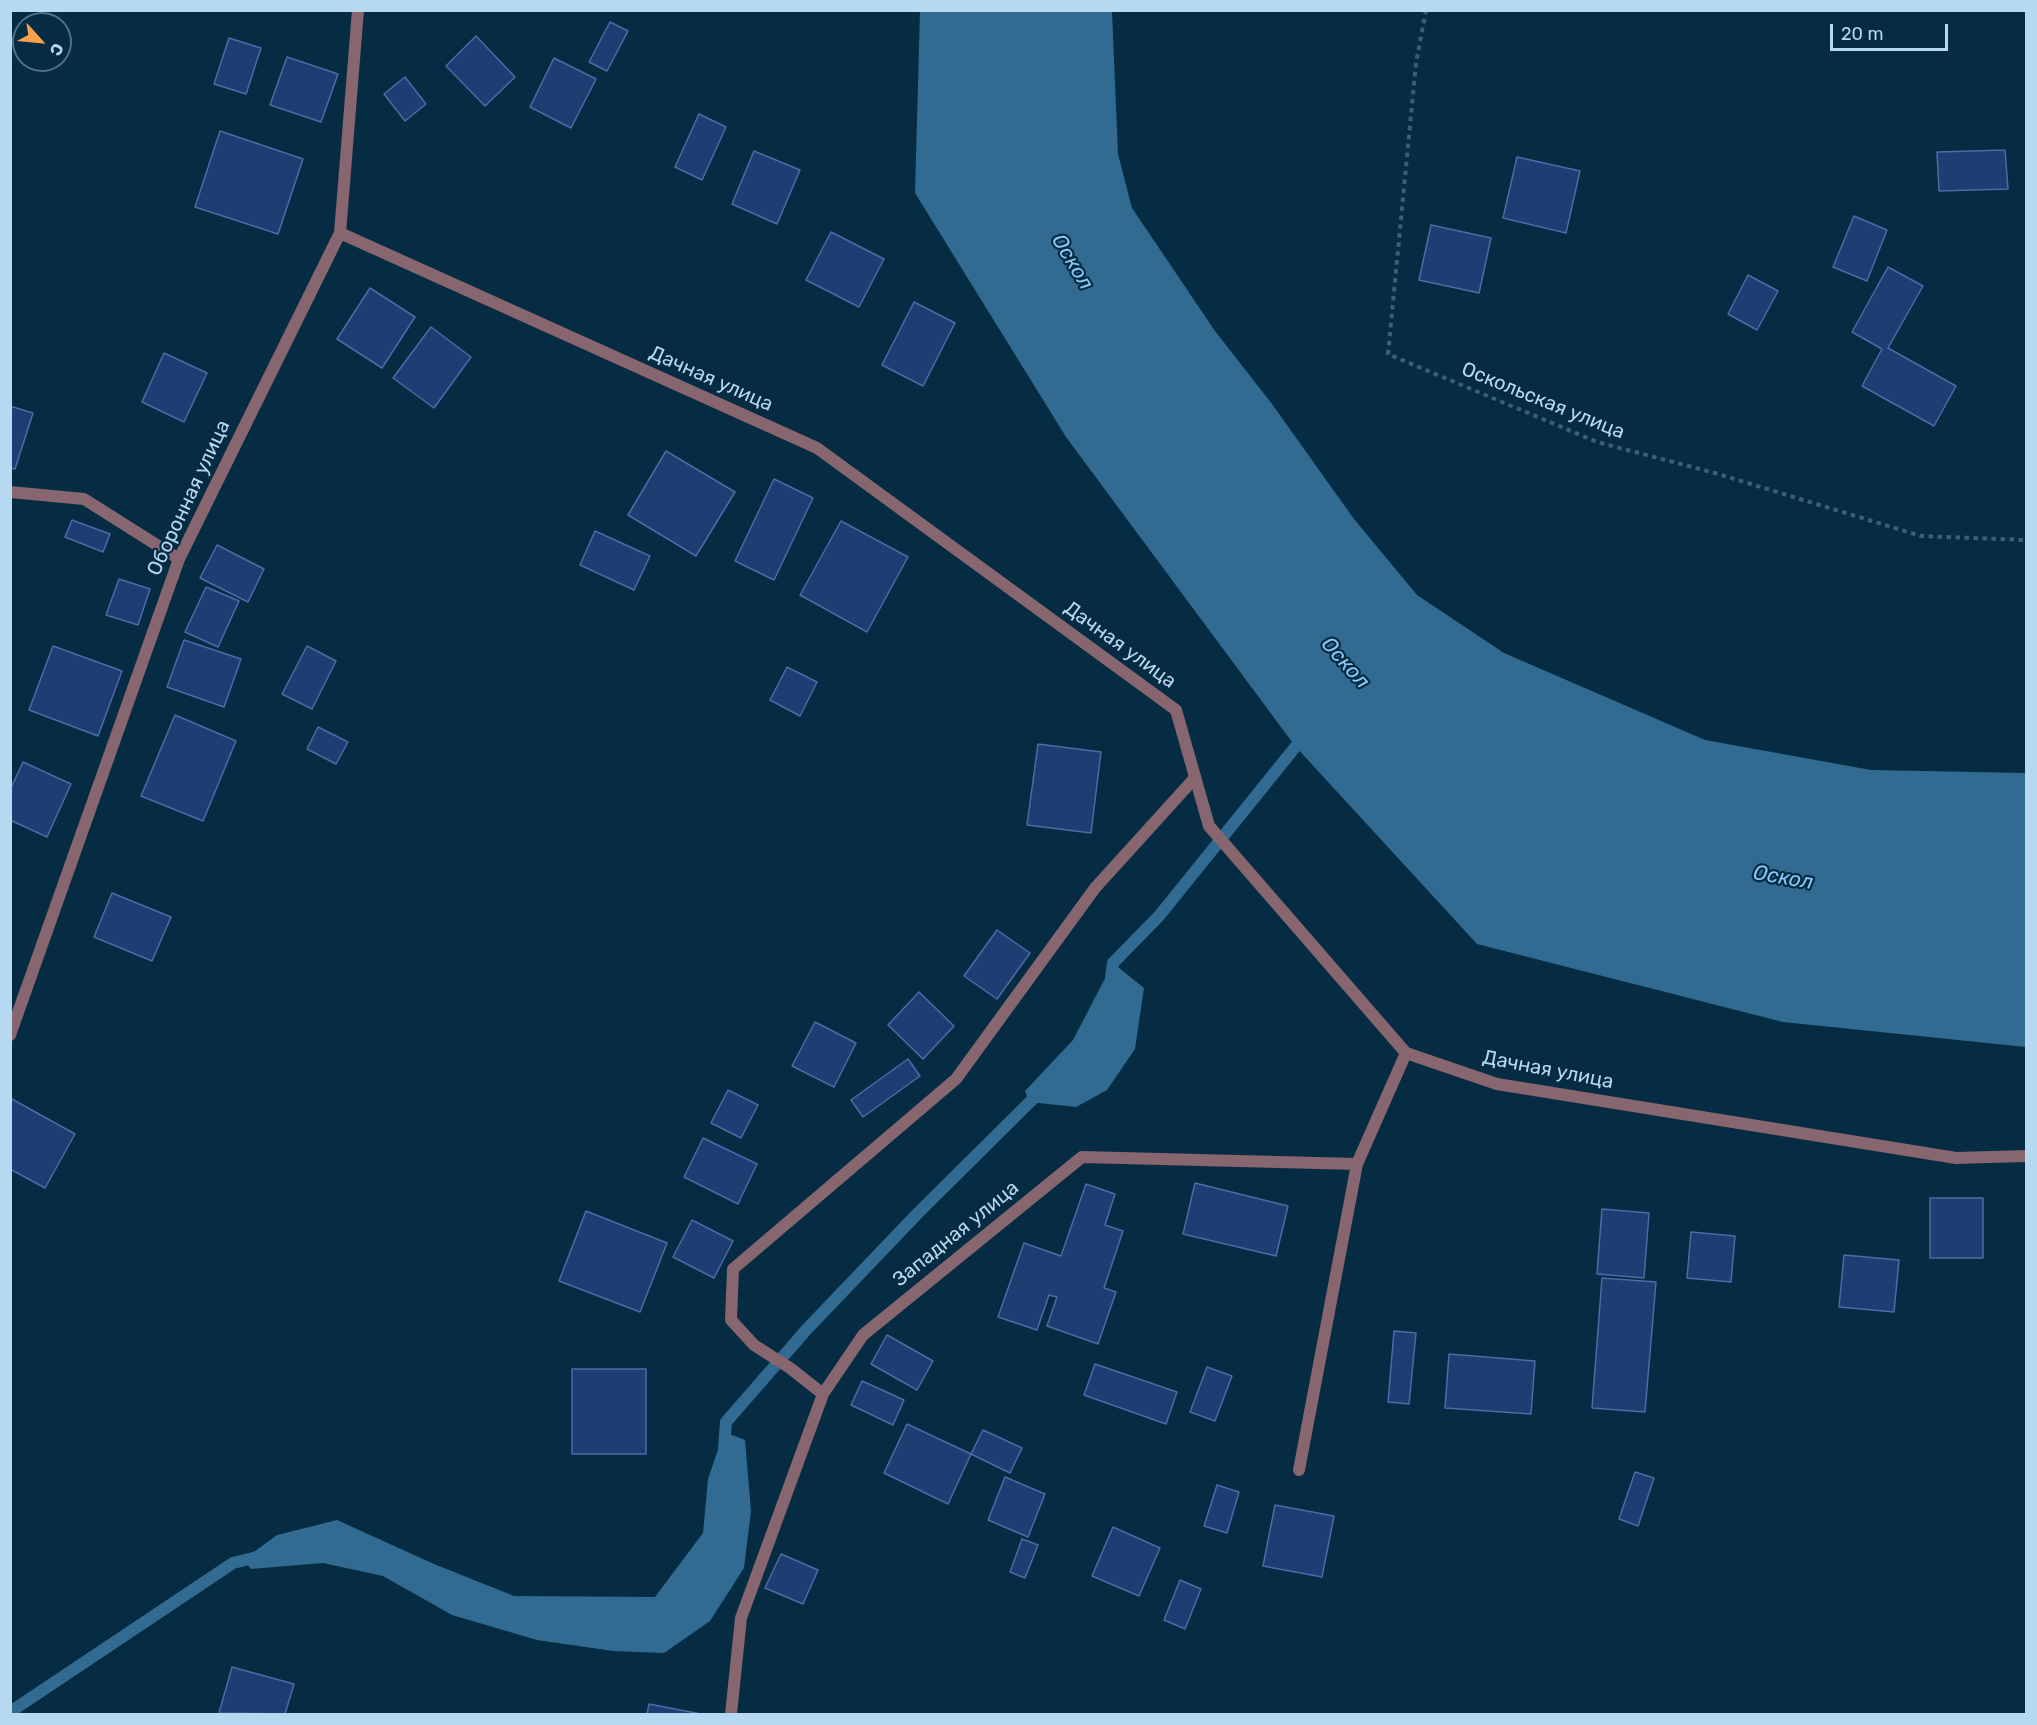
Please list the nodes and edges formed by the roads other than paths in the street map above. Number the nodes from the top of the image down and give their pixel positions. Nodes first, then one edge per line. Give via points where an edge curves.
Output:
1 (358, 10) edge
2 (340, 233) junction
3 (10, 492) edge
4 (179, 559) junction
5 (1193, 780) junction
6 (10, 1035) edge
7 (1406, 1053) junction
8 (2026, 1156) edge
9 (1357, 1164) junction
10 (823, 1394) junction
11 (1299, 1470) dead end
12 (731, 1714) edge

1 - 2 street, Оборонная улица
2 - 4 street, Оборонная улица
2 - 5 street, Дачная улица via 817,448 1176,710
3 - 4 street via 84,499
4 - 6 street, Оборонная улица
5 - 7 street, Дачная улица via 1209,826
5 - 10 street via 1095,888 956,1079 733,1269 731,1320 754,1345
7 - 8 street, Дачная улица via 1509,1086 1956,1158
7 - 9 street
9 - 10 street, Западная улица via 1082,1157 863,1335
9 - 11 street
10 - 12 street, Западная улица via 741,1618

